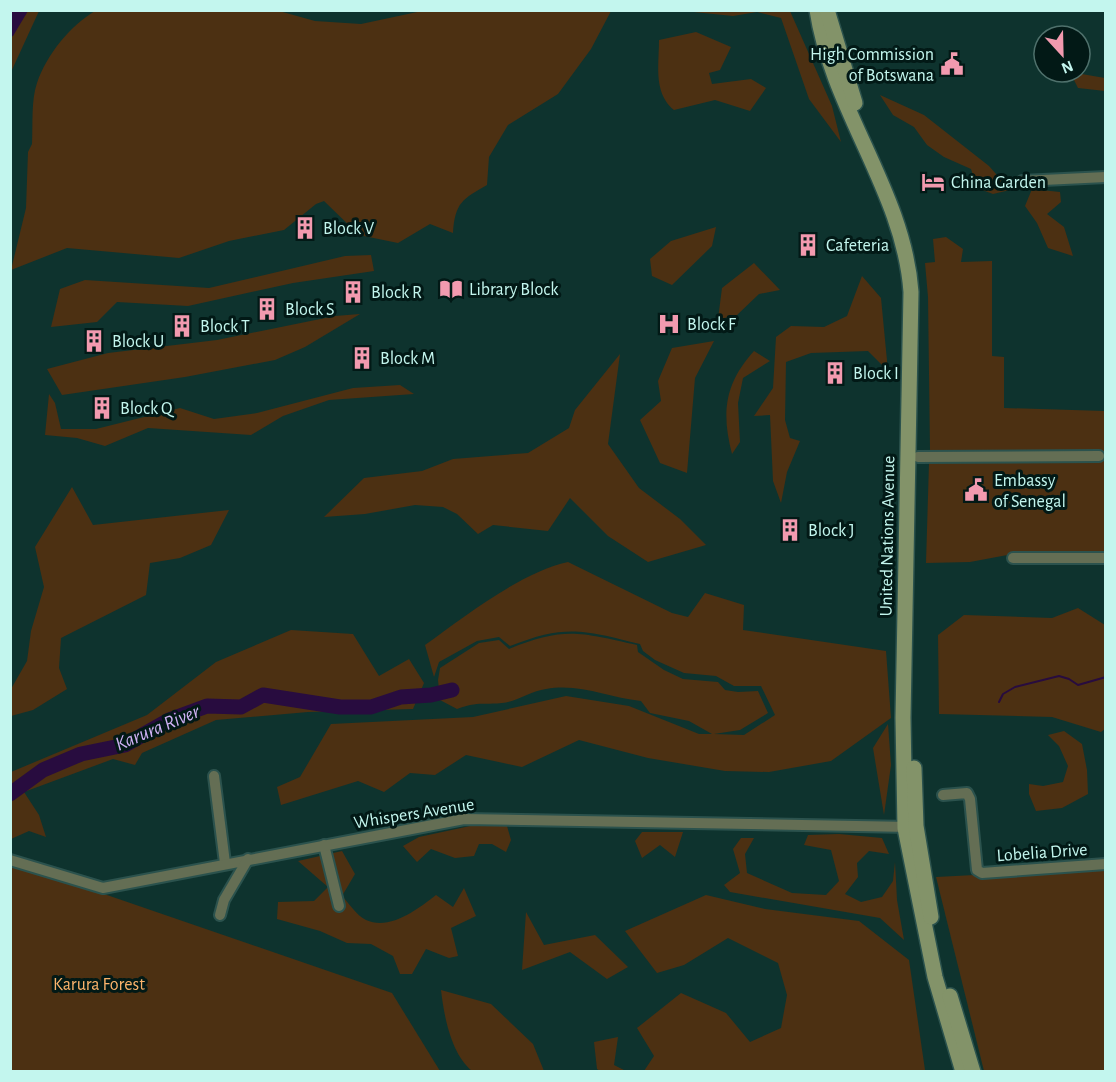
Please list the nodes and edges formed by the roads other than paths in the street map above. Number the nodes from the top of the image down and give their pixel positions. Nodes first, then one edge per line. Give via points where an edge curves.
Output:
1 (817, 10) edge
2 (828, 10) edge
3 (1106, 177) edge
4 (1022, 181) dead end
5 (1099, 456) dead end
6 (918, 457) junction
7 (912, 534) junction
8 (1012, 558) dead end
9 (1106, 558) edge
10 (214, 776) dead end
11 (943, 795) dead end
12 (910, 827) junction
13 (324, 845) junction
14 (248, 859) junction
15 (10, 860) edge
16 (225, 863) junction
17 (1106, 864) edge
18 (339, 906) dead end
19 (220, 915) dead end
20 (963, 1071) edge
21 (973, 1071) edge

1 - 7 street, United Nations Avenue via 835,80 900,231 909,261
2 - 6 street, United Nations Avenue via 855,103 916,253 920,297
3 - 4 street
5 - 6 street
6 - 7 street, United Nations Avenue
7 - 12 street, United Nations Avenue via 903,718
8 - 9 street
10 - 16 street
11 - 17 street, Lobelia Drive via 967,793 974,860 982,873
12 - 13 street, Whispers Avenue via 495,817 457,820
12 - 20 street, United Nations Avenue via 934,977
12 - 21 street, United Nations Avenue via 946,981
13 - 14 street, Whispers Avenue
13 - 18 street
14 - 16 street, Whispers Avenue
14 - 19 street via 224,900
15 - 16 street, Whispers Avenue via 103,888

